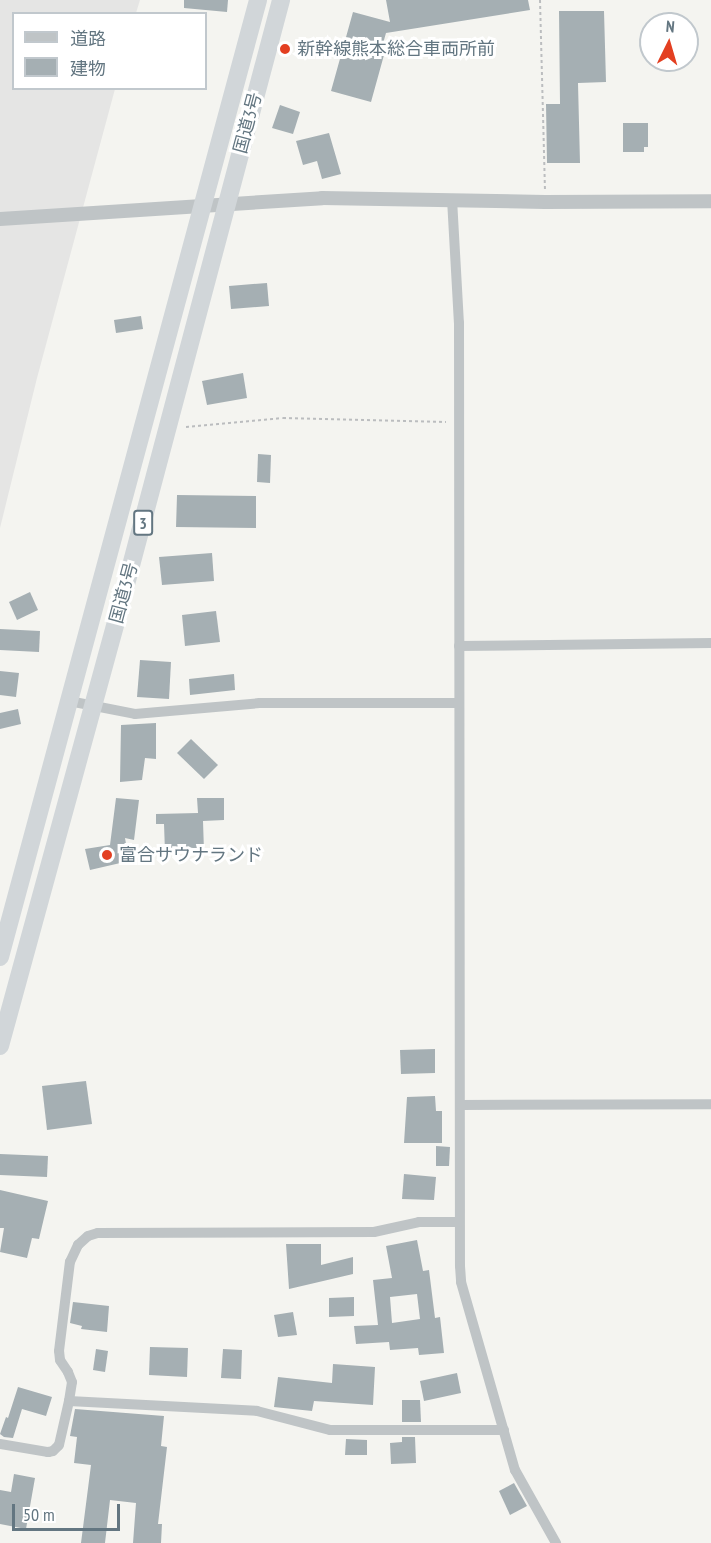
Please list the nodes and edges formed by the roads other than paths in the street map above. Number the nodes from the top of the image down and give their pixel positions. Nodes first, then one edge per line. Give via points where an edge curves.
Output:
1 (258, 0) edge
2 (281, 0) edge
3 (452, 199) junction
4 (711, 201) edge
5 (0, 219) edge
6 (711, 643) edge
7 (459, 646) junction
8 (69, 701) junction
9 (459, 703) junction
10 (93, 707) junction
11 (0, 957) edge
12 (0, 1046) edge
13 (711, 1104) edge
14 (461, 1105) junction
15 (459, 1222) junction
16 (69, 1401) junction
17 (504, 1430) junction
18 (0, 1444) edge
19 (556, 1543) edge

1 - 8 highway, 国道3号 / 3
2 - 10 highway, 国道3号 / 3
3 - 4 street
3 - 5 street via 273,199
3 - 7 street via 459,313
6 - 7 street
7 - 9 street
8 - 10 street
8 - 11 highway, 国道3号 / 3
9 - 10 street via 260,703 135,714
9 - 14 street
10 - 12 highway, 国道3号 / 3
13 - 14 street
14 - 15 street
15 - 16 street via 412,1223 374,1232 88,1236 78,1245 70,1262 59,1351 72,1382
15 - 17 street via 461,1282
16 - 17 street via 257,1412 330,1430
16 - 18 street via 53,1451
17 - 19 street via 515,1470

